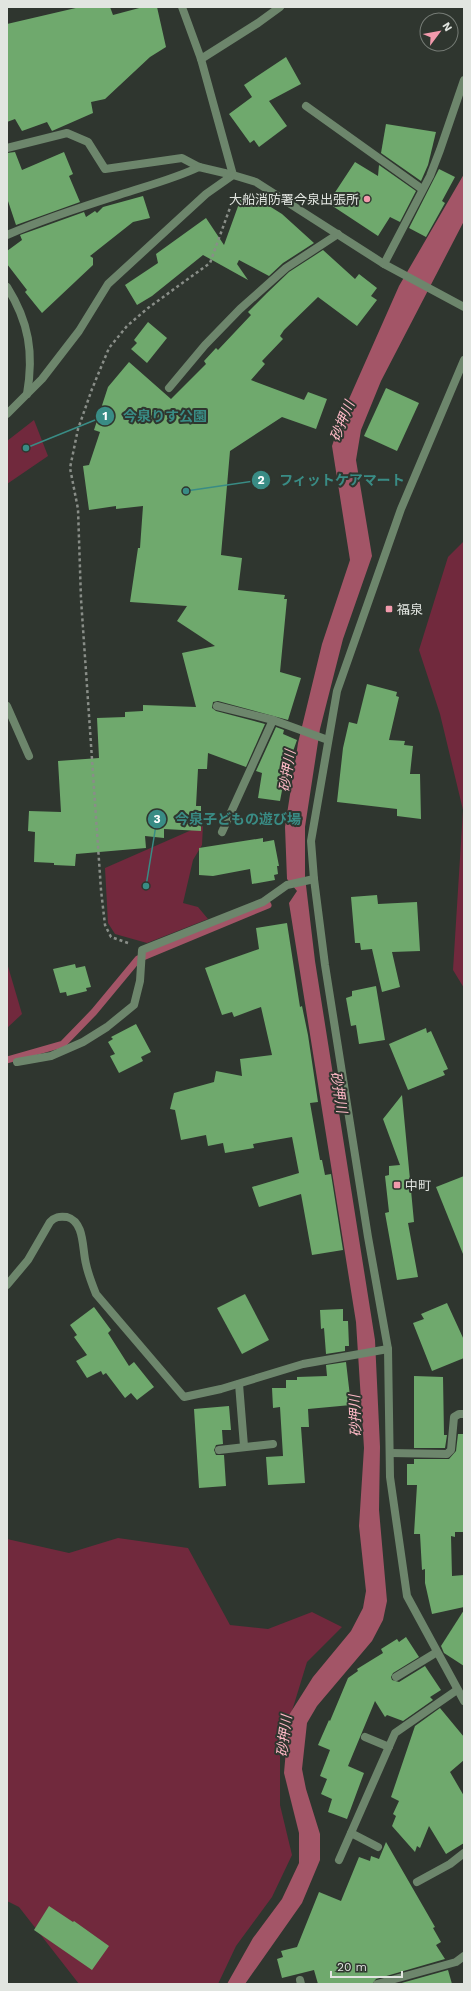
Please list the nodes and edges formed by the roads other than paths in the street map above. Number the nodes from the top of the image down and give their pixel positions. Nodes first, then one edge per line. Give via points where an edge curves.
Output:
1 (182, 7) edge
2 (280, 7) edge
3 (201, 59) junction
4 (464, 80) edge
5 (306, 106) dead end
6 (7, 148) edge
7 (199, 166) junction
8 (233, 175) junction
9 (422, 189) junction
10 (338, 234) junction
11 (7, 235) edge
12 (384, 264) junction
13 (7, 287) edge
14 (464, 307) edge
15 (464, 360) edge
16 (169, 388) dead end
17 (28, 394) junction
18 (7, 414) edge
19 (7, 706) edge
20 (217, 706) dead end
21 (273, 720) junction
22 (328, 740) junction
23 (29, 756) dead end
24 (222, 832) dead end
25 (314, 879) junction
26 (16, 1062) dead end
27 (7, 1284) edge
28 (388, 1349) junction
29 (239, 1384) junction
30 (464, 1414) edge
31 (273, 1444) dead end
32 (244, 1446) junction
33 (219, 1450) dead end
34 (390, 1453) junction
35 (437, 1652) junction
36 (396, 1678) dead end
37 (462, 1695) edge
38 (365, 1737) dead end
39 (389, 1747) junction
40 (351, 1833) junction
41 (378, 1847) dead end
42 (464, 1853) edge
43 (339, 1860) dead end
44 (417, 1882) dead end
45 (464, 1956) edge
46 (399, 1981) edge
47 (377, 1984) edge

1 - 3 street
2 - 3 street
3 - 8 street
4 - 9 street via 440,150
5 - 9 street
6 - 7 street via 67,133 88,142 105,169 182,158
7 - 8 street
7 - 11 street via 183,175 36,222
8 - 10 street via 256,182
8 - 17 street via 206,194 108,284 79,331
9 - 12 street
10 - 12 street
10 - 16 street via 286,268 240,309
12 - 14 street
13 - 17 street via 17,302 27,329 31,356
15 - 22 street via 401,509 337,691
17 - 18 street
19 - 23 street
20 - 21 street
21 - 22 street
21 - 24 street
22 - 25 street via 311,841
25 - 26 street via 287,885 256,905 142,950 140,981 134,1005 83,1042 51,1056
25 - 28 street
27 - 29 street via 28,1260 50,1222 62,1216 70,1218 80,1230 90,1281 96,1294 184,1398
28 - 29 street via 303,1364
28 - 34 street
29 - 32 street
30 - 34 street via 454,1417 451,1450 447,1454
31 - 32 street
32 - 33 street
34 - 35 street via 390,1477 407,1596
35 - 36 street
35 - 37 street
37 - 39 street via 395,1733
38 - 39 street
39 - 40 street
40 - 41 street
40 - 43 street
42 - 44 street via 450,1864
45 - 46 street via 456,1962
46 - 47 street

